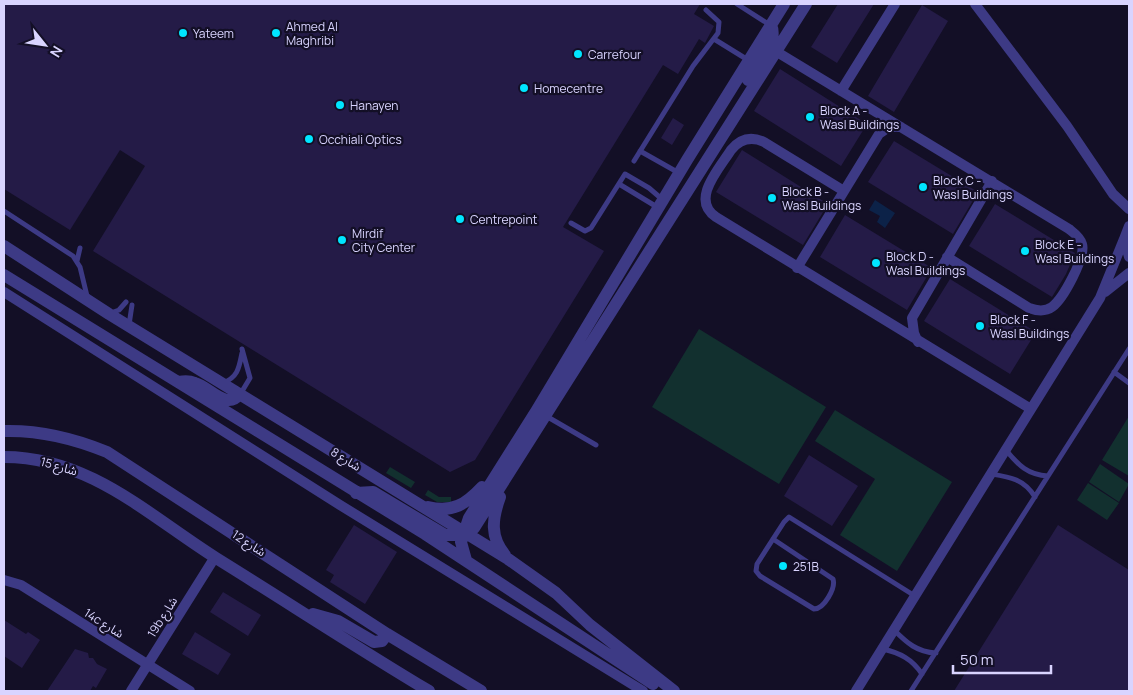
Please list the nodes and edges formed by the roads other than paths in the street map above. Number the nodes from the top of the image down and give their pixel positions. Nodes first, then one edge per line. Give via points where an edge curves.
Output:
1 (737, 4) edge
2 (784, 4) edge
3 (806, 4) edge
4 (895, 4) edge
5 (975, 4) edge
6 (706, 10) dead end
7 (771, 25) junction
8 (714, 39) junction
9 (777, 52) junction
10 (749, 61) junction
11 (842, 91) junction
12 (902, 128) junction
13 (720, 138) junction
14 (640, 151) junction
15 (634, 161) dead end
16 (679, 173) junction
17 (992, 181) junction
18 (619, 184) junction
19 (844, 191) junction
20 (661, 204) junction
21 (1129, 209) edge
22 (4, 212) edge
23 (571, 223) dead end
24 (1129, 226) edge
25 (1124, 239) junction
26 (4, 246) edge
27 (80, 248) dead end
28 (947, 257) junction
29 (1129, 257) edge
30 (77, 261) junction
31 (797, 268) junction
32 (1129, 273) edge
33 (4, 275) edge
34 (630, 283) junction
35 (4, 292) edge
36 (1100, 298) junction
37 (88, 299) junction
38 (126, 302) dead end
39 (132, 306) dead end
40 (109, 314) junction
41 (912, 318) junction
42 (888, 324) junction
43 (129, 326) junction
44 (918, 342) junction
45 (1129, 349) edge
46 (1114, 372) junction
47 (177, 382) junction
48 (222, 383) junction
49 (1129, 383) edge
50 (240, 394) junction
51 (1031, 409) junction
52 (540, 413) junction
53 (4, 431) edge
54 (596, 445) dead end
55 (1006, 450) junction
56 (4, 457) edge
57 (495, 474) junction
58 (990, 474) junction
59 (508, 476) junction
60 (1048, 476) junction
61 (356, 493) junction
62 (1035, 497) junction
63 (420, 505) junction
64 (463, 532) junction
65 (773, 539) junction
66 (215, 557) junction
67 (508, 559) junction
68 (466, 560) junction
69 (4, 580) edge
70 (915, 596) junction
71 (308, 614) junction
72 (894, 630) junction
73 (387, 634) junction
74 (882, 649) junction
75 (936, 653) junction
76 (147, 665) junction
77 (922, 674) junction
78 (131, 691) edge
79 (190, 691) edge
80 (429, 691) edge
81 (480, 691) edge
82 (644, 691) edge
83 (666, 691) edge
84 (674, 691) edge
85 (856, 691) edge
86 (911, 691) edge

1 - 7 lane
2 - 7 street
3 - 9 street
4 - 11 street
5 - 21 street via 1067,126 1113,194
6 - 8 lane via 719,22 720,29
7 - 10 street
7 - 13 street via 772,42 726,116
8 - 10 lane
8 - 14 lane via 693,66
9 - 11 street
9 - 13 street
10 - 16 street
11 - 12 street
12 - 17 street
12 - 19 street via 889,127 879,134
13 - 34 street
14 - 15 lane
14 - 16 lane
16 - 20 street
17 - 28 street
17 - 28 street via 1069,229 1082,244 1080,262 1058,301 1045,310 1029,308
18 - 20 lane
18 - 20 lane via 625,174 649,188
18 - 23 lane via 590,230 582,230
19 - 31 street
19 - 31 street via 757,139 742,140 731,150 706,191 707,209 716,218
20 - 34 street via 665,215 640,256
20 - 52 street
22 - 30 lane via 63,247
24 - 25 street
25 - 29 street
25 - 36 street
26 - 37 street, شارع 8
27 - 30 lane
28 - 41 street
30 - 37 lane
31 - 42 street
32 - 36 street
33 - 47 street, شارع 8
34 - 52 street
35 - 82 street via 340,505
36 - 51 street
37 - 40 street, شارع 8
38 - 40 lane
39 - 43 lane
40 - 43 street, شارع 8
41 - 42 street
41 - 44 street
42 - 44 street
43 - 48 street, شارع 8
44 - 51 street
45 - 46 lane
46 - 49 lane
46 - 60 lane
47 - 50 street via 195,382 226,400
47 - 61 street, شارع 8
48 - 50 street, شارع 8
48 - 50 lane via 239,371 242,349 250,378
50 - 63 street, شارع 8
51 - 55 street
52 - 54 lane
52 - 57 street
52 - 59 street
53 - 73 street, شارع 12 via 63,436 108,452
55 - 58 street
55 - 60 lane via 1022,468
56 - 66 street, شارع 15 via 61,465 111,487
57 - 63 street via 459,507 448,510
57 - 64 street
58 - 62 lane via 1015,478
58 - 70 street
59 - 64 street via 478,524
59 - 67 street via 492,530 497,545
60 - 62 lane
61 - 64 street via 372,492 449,536
61 - 68 street, شارع 8
62 - 75 lane
63 - 64 street, شارع 8
64 - 67 street, شارع 8
64 - 68 street via 462,552
65 - 65 lane via 756,566 757,573 812,608 821,608 833,588 832,577
65 - 70 lane via 785,520 794,518
66 - 71 street
66 - 76 street, 19b شارع
67 - 84 street, شارع 8 via 556,593 590,625
68 - 83 street, شارع 8
69 - 76 street, 14c شارع via 21,585
70 - 72 street
71 - 73 street via 331,618 374,642 382,641
71 - 80 street
72 - 74 street
72 - 75 lane via 910,646
73 - 81 street, شارع 12
74 - 77 lane via 904,656
74 - 85 street
75 - 77 lane
76 - 78 street, 19b شارع
76 - 79 street, 14c شارع
77 - 86 lane

